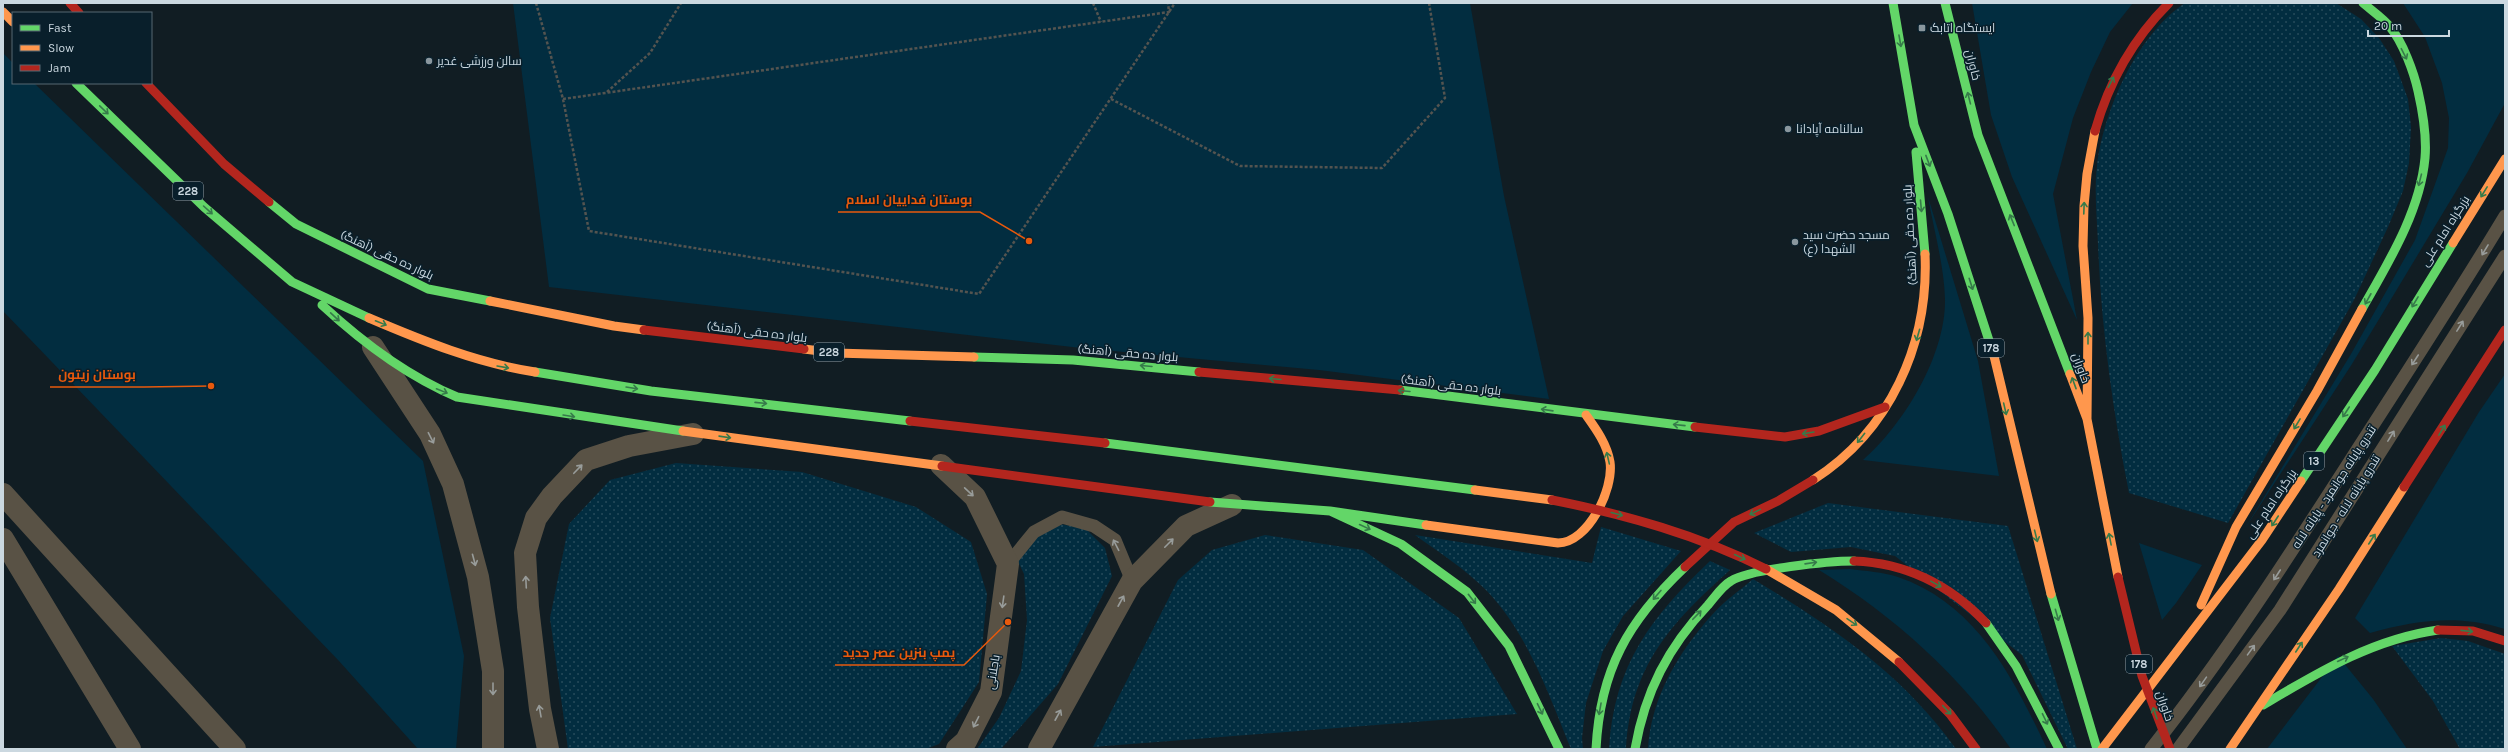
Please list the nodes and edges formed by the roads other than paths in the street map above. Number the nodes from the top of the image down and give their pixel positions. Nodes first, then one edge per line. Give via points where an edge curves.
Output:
1 (70, 3) edge
2 (1893, 3) edge
3 (1945, 3) edge
4 (2169, 3) edge
5 (2363, 3) edge
6 (3, 12) edge
7 (78, 12) edge
8 (12, 21) edge
9 (77, 84) edge
10 (147, 84) edge
11 (1914, 125) junction
12 (2505, 159) edge
13 (2505, 216) edge
14 (2505, 256) edge
15 (307, 290) junction
16 (2505, 330) edge
17 (372, 346) junction
18 (1885, 407) junction
19 (1586, 415) junction
20 (2087, 419) junction
21 (700, 433) junction
22 (941, 465) junction
23 (3, 494) edge
24 (1232, 505) junction
25 (1330, 511) junction
26 (3, 539) edge
27 (1008, 564) junction
28 (1132, 581) junction
29 (2187, 637) junction
30 (2505, 641) edge
31 (2260, 706) junction
32 (130, 749) edge
33 (235, 749) edge
34 (493, 749) edge
35 (548, 749) edge
36 (957, 749) edge
37 (1039, 749) edge
38 (1559, 749) edge
39 (1596, 749) edge
40 (1635, 749) edge
41 (1976, 749) edge
42 (2059, 749) edge
43 (2096, 749) edge
44 (2102, 749) edge
45 (2151, 749) edge
46 (2170, 749) edge
47 (2178, 749) edge
48 (2230, 749) edge

1 - 7 main road
2 -> 11 main road, 178
20 -> 3 main road, خاوران / 178 via 1978,135
20 -> 4 main road via 2088,304 2083,238 2085,183 2097,121 2118,68 2139,35
5 -> 29 main road via 2391,28 2414,74 2425,123 2425,158 2419,186 2395,249 2317,391 2236,527
6 - 8 main road
9 -> 15 main road, 228 via 241,240 292,282
19 -> 10 main road, بلوار ده حقی (آهنگ) / 228 via 1418,392 1073,360 836,353 614,326 428,289 296,224 224,164
11 -> 18 main road, بلوار ده حقی (آهنگ) via 1927,270 1925,301 1908,368
11 -> 43 main road, 178 via 1948,214 1992,349 2046,578
12 -> 29 main road, بزرگراه امام علی / 13 via 2374,370 2262,540
13 -> 45 lane, تندرو پایانه جوانمرد - پایانه لاله via 2266,591 2201,685
47 -> 14 lane, تندرو پایانه لاله - جوانمرد via 2280,610
15 -> 17 main road via 338,320
15 -> 41 main road, 228, bridge via 429,343 497,366 651,391 1216,456 1552,500 1670,529 1737,555 1800,587 1858,625 1902,664 1963,726
31 -> 16 main road via 2339,589
17 -> 21 main road via 424,384 457,397 584,418
17 -> 34 street via 430,434 453,484 478,577 493,671
18 -> 19 main road, بلوار ده حقی (آهنگ) via 1819,431 1786,437
18 -> 39 main road via 1847,455 1783,498 1733,523 1657,593 1627,632 1613,662 1603,691 1595,732
25 -> 19 main road via 1558,544 1571,542 1591,519 1607,489 1610,465 1606,447
46 -> 20 main road, خاوران / 178, bridge via 2142,676 2118,577
21 -> 22 main road
35 -> 21 street via 540,709 525,561 536,518 552,496 586,460 629,446
22 - 24 main road
22 -> 27 street via 975,497
23 - 33 street
24 - 25 main road
28 -> 24 street via 1186,526
25 -> 38 main road via 1401,544 1467,592 1509,646
26 - 32 street
28 -> 27 lane via 1115,540 1094,526 1062,517 1034,532
27 -> 36 street, باجلانی via 991,692 966,741
37 -> 28 street
29 - 44 main road, بزرگراه امام علی / 13
31 -> 30 main road via 2340,660 2389,639 2414,632 2444,629 2478,632
31 - 48 main road
40 -> 42 main road via 1639,720 1651,684 1677,638 1733,579 1811,563 1848,560 1883,564 1925,578 1955,594 1978,614 1996,635 2031,689

